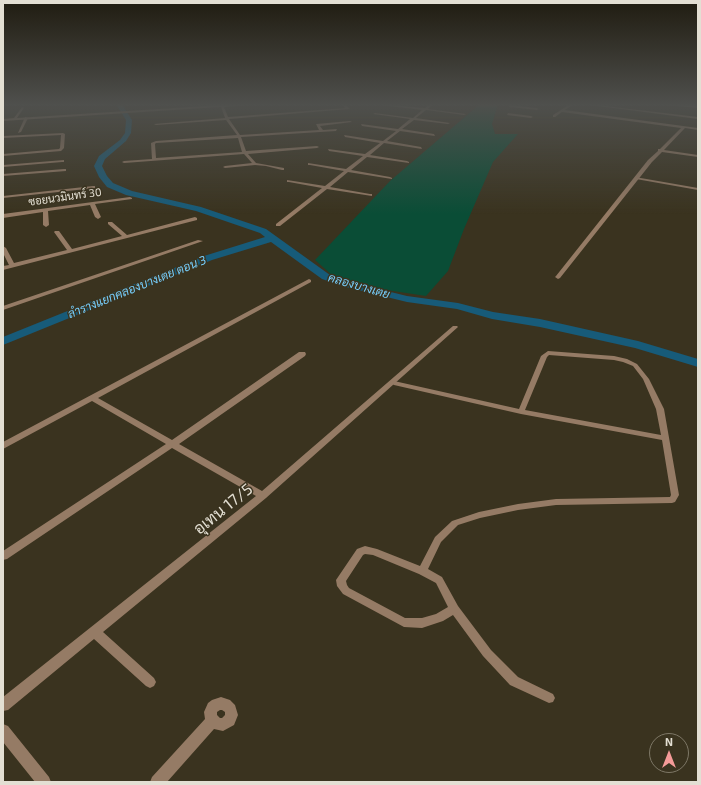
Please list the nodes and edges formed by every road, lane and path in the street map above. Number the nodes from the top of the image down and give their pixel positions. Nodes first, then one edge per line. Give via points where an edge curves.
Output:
1 (63, 141) edge
2 (175, 141) edge
3 (241, 141) edge
4 (375, 141) edge
5 (669, 141) edge
6 (384, 142) junction
7 (317, 148) dead end
8 (421, 148) dead end
9 (330, 150) dead end
10 (659, 150) junction
11 (245, 152) junction
12 (3, 155) edge
13 (366, 156) junction
14 (698, 156) edge
15 (154, 159) junction
16 (62, 161) dead end
17 (124, 162) dead end
18 (407, 162) dead end
19 (255, 164) junction
20 (310, 164) dead end
21 (3, 166) edge
22 (225, 167) dead end
23 (282, 169) dead end
24 (64, 170) dead end
25 (347, 170) junction
26 (3, 175) edge
27 (390, 178) dead end
28 (636, 178) junction
29 (290, 181) dead end
30 (93, 187) dead end
31 (325, 187) junction
32 (698, 189) edge
33 (370, 195) dead end
34 (3, 197) edge
35 (130, 198) dead end
36 (92, 204) junction
37 (45, 211) junction
38 (3, 216) edge
39 (98, 217) dead end
40 (195, 218) dead end
41 (110, 223) dead end
42 (46, 225) dead end
43 (278, 226) dead end
44 (57, 232) dead end
45 (126, 237) junction
46 (200, 241) dead end
47 (3, 248) edge
48 (71, 251) junction
49 (13, 266) junction
50 (3, 268) edge
51 (558, 277) dead end
52 (309, 281) dead end
53 (3, 308) edge
54 (455, 328) dead end
55 (302, 354) dead end
56 (394, 383) junction
57 (92, 398) junction
58 (521, 412) junction
59 (665, 438) junction
60 (172, 444) junction
61 (3, 446) edge
62 (263, 496) junction
63 (3, 556) edge
64 (422, 570) junction
65 (454, 609) junction
66 (94, 632) junction
67 (150, 682) dead end
68 (549, 698) dead end
69 (3, 705) edge
70 (212, 722) dead end
71 (3, 731) edge
72 (44, 782) edge
73 (157, 782) edge

1 - 12 lane via 60,150
2 - 15 street via 153,143
3 - 11 street
4 - 6 street
5 - 10 street
6 - 8 street
6 - 13 street
7 - 11 street
9 - 13 street
10 - 14 street
10 - 28 street
11 - 15 street
11 - 19 street
13 - 18 street
13 - 25 street
15 - 17 street
16 - 21 street
19 - 22 street
19 - 23 street
20 - 25 street
24 - 26 street
25 - 27 street
25 - 31 street
28 - 32 lane
28 - 51 street
29 - 31 street
30 - 34 street
31 - 33 street
31 - 43 street
35 - 36 street, ซอยนวมินทร์ 30
36 - 37 street, ซอยนวมินทร์ 30
36 - 39 street
37 - 38 street, ซอยนวมินทร์ 30
37 - 42 street
40 - 45 street
41 - 45 street
44 - 48 street
45 - 48 street
46 - 53 street
47 - 49 street
48 - 49 street
49 - 50 street
52 - 57 street
54 - 56 street, อุเทน 17/5
55 - 60 street
56 - 58 lane
56 - 62 street, อุเทน 17/5
57 - 60 street
57 - 61 street
58 - 59 lane
58 - 59 lane via 544,356 548,353 614,358 635,365 646,379 660,409
59 - 64 lane via 675,495 672,500 556,502 479,515 455,523 438,540
60 - 62 street
60 - 63 street
62 - 66 street, อุเทน 17/5
64 - 65 lane via 439,580
64 - 65 lane via 365,550 360,552 341,580 346,591 404,622 422,623 439,618
65 - 68 lane via 487,653 514,681
66 - 67 street
66 - 69 street, อุเทน 17/5
70 - 73 street
71 - 72 street

